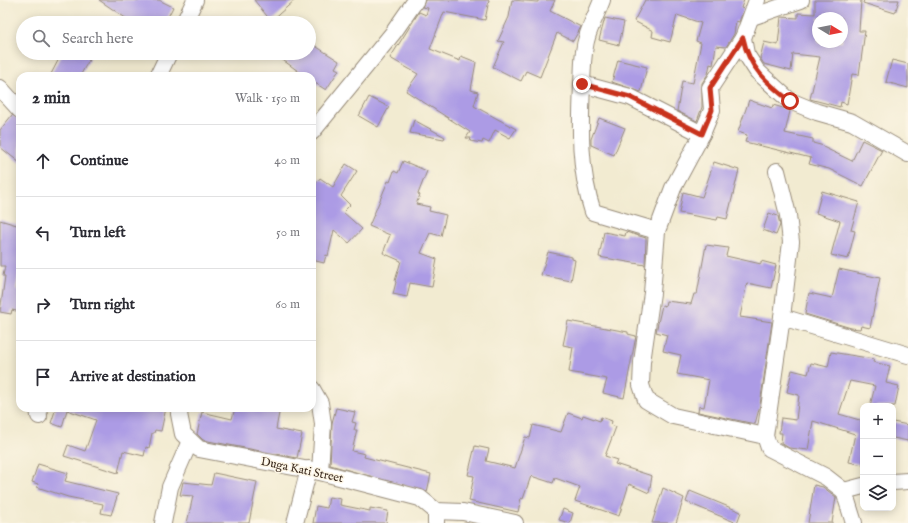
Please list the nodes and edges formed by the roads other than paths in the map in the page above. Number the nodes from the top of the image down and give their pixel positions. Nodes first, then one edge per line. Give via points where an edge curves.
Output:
1 (195, 0) edge
2 (416, 0) edge
3 (602, 0) edge
4 (757, 0) edge
5 (801, 0) edge
6 (187, 16) edge
7 (752, 17) junction
8 (743, 38) junction
9 (166, 60) edge
10 (160, 72) edge
11 (582, 84) junction
12 (0, 88) edge
13 (16, 106) edge
14 (316, 127) edge
15 (702, 134) junction
16 (908, 154) edge
17 (777, 171) dead end
18 (657, 231) junction
19 (782, 317) junction
20 (908, 355) edge
21 (316, 396) edge
22 (180, 412) edge
23 (765, 436) junction
24 (190, 441) junction
25 (314, 470) junction
26 (908, 481) edge
27 (896, 482) edge
28 (860, 487) edge
29 (844, 491) junction
30 (436, 517) edge
31 (163, 523) edge
32 (295, 523) edge
33 (515, 523) edge
34 (854, 523) edge

1 - 6 street
2 - 14 street via 393,33
3 - 11 street via 583,54
4 - 7 street
5 - 7 street
7 - 8 street
8 - 15 street via 710,88 712,110
8 - 16 street via 746,54 757,71 790,101 852,122
9 - 10 street
11 - 15 street via 630,97
11 - 18 street via 579,122 582,164 593,212
12 - 13 street
15 - 18 street via 673,188
17 - 19 street via 788,215 791,242
18 - 23 street via 652,294 642,362 642,384 646,400 673,416
19 - 20 street
19 - 23 street
21 - 25 street via 320,403 323,424
22 - 24 street via 183,434
23 - 29 street via 769,448 826,477
24 - 25 street, Duga Kati Street via 199,449 220,454
24 - 31 street via 170,487
25 - 30 street, Duga Kati Street via 420,498
25 - 32 street
26 - 27 street
28 - 29 street
29 - 34 street
30 - 33 street via 463,512

